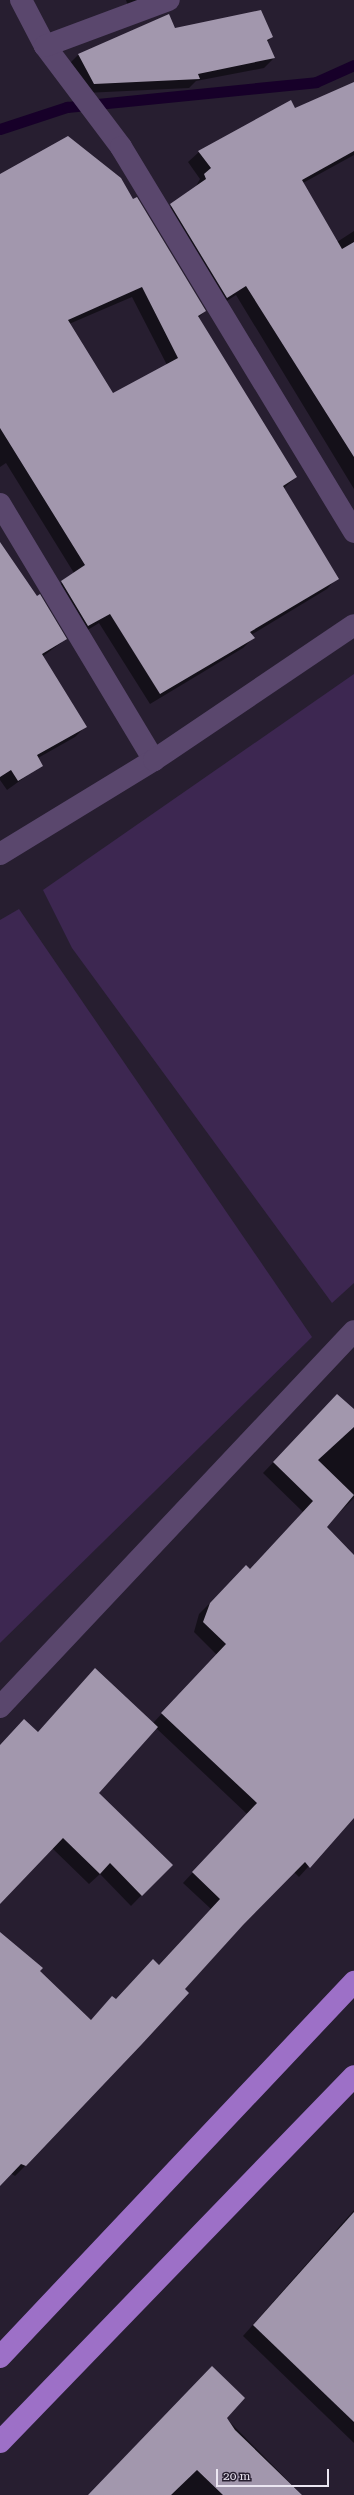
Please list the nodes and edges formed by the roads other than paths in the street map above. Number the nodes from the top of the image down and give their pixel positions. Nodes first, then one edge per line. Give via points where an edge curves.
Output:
1 (21, 0) edge
2 (169, 0) edge
3 (44, 46) junction
4 (0, 504) edge
5 (354, 532) edge
6 (354, 626) edge
7 (154, 760) junction
8 (0, 854) edge
9 (354, 1332) edge
10 (0, 1707) edge
11 (354, 1982) edge
12 (354, 2076) edge
13 (0, 2357) edge
14 (0, 2442) edge

1 - 3 street
2 - 3 street
3 - 5 street via 121,147
4 - 7 street
6 - 7 street
7 - 8 street
9 - 10 street
11 - 13 highway
12 - 14 highway

